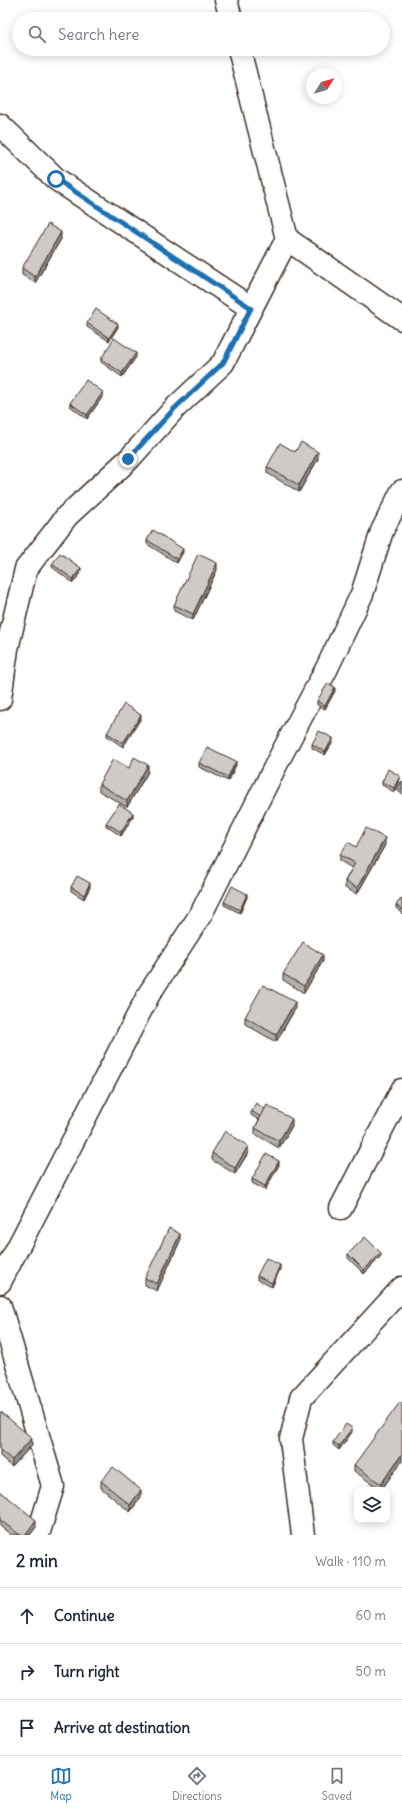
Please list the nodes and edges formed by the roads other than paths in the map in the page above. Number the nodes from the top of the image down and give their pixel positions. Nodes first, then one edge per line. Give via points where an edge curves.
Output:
1 (226, 0) edge
2 (229, 12) edge
3 (241, 56) edge
4 (0, 125) edge
5 (287, 239) junction
6 (251, 308) junction
7 (402, 319) edge
8 (402, 491) edge
9 (0, 700) edge
10 (402, 1090) edge
11 (341, 1208) dead end
12 (0, 1282) edge
13 (402, 1288) edge
14 (0, 1306) edge
15 (38, 1535) edge
16 (303, 1535) edge

1 - 2 street
3 - 5 street
4 - 6 street via 56,179
5 - 6 street
5 - 7 street
6 - 9 street via 223,363 175,408 128,459 67,516 26,569 6,649
8 - 12 street via 382,531 362,594 327,668 201,914 149,994
10 - 11 street
13 - 16 street via 300,1398 291,1439
14 - 15 street via 53,1486

